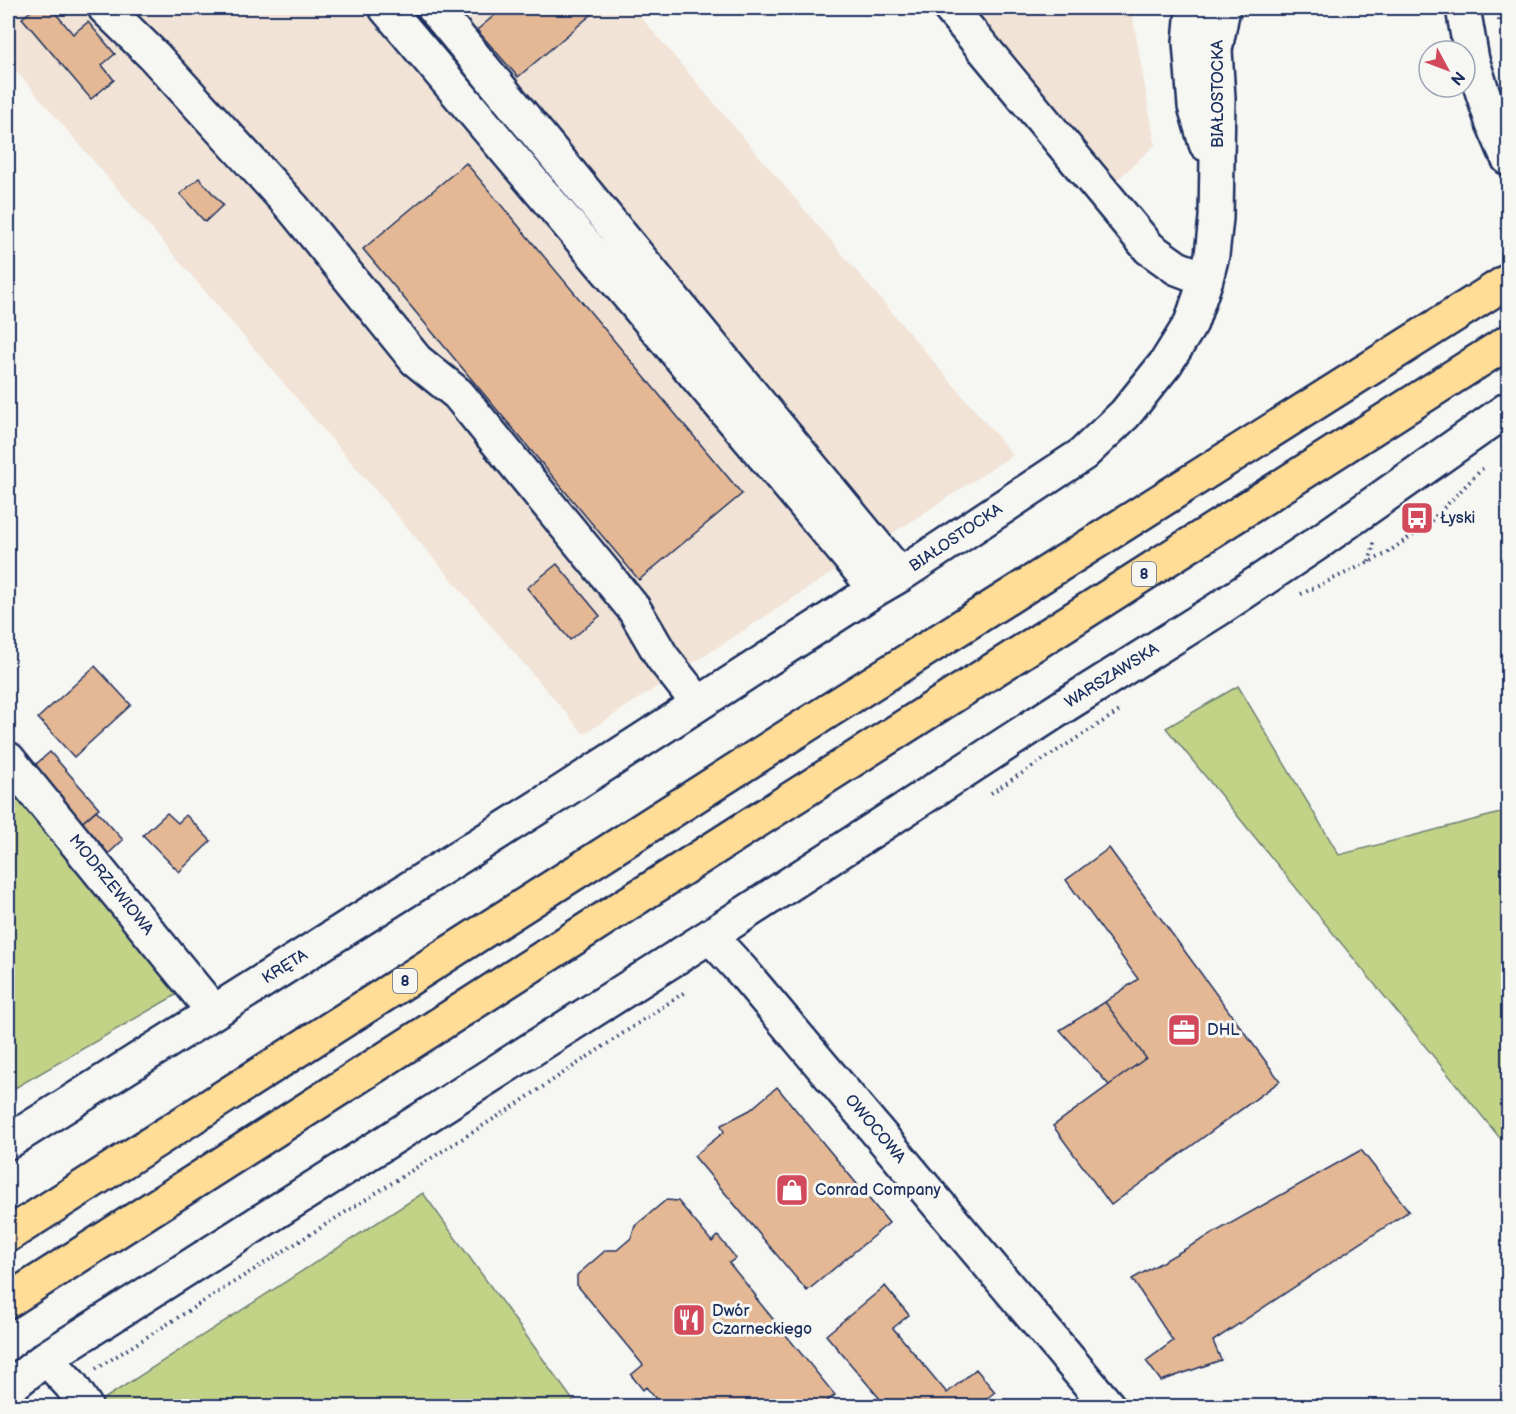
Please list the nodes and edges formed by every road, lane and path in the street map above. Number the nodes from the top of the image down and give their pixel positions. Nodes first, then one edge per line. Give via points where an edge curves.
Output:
1 (105, 8) edge
2 (386, 8) edge
3 (434, 8) edge
4 (950, 8) edge
5 (1193, 8) edge
6 (1223, 8) edge
7 (1463, 8) edge
8 (1479, 8) edge
9 (1468, 39) edge
10 (1475, 39) edge
11 (1477, 75) edge
12 (1509, 158) edge
13 (1217, 180) junction
14 (1206, 279) junction
15 (1509, 281) edge
16 (1509, 342) edge
17 (1506, 415) edge
18 (1484, 466) dead end
19 (888, 582) junction
20 (1300, 594) dead end
21 (698, 703) junction
22 (1124, 708) dead end
23 (8, 759) edge
24 (562, 792) joint
25 (983, 799) dead end
26 (710, 936) junction
27 (694, 986) dead end
28 (214, 1012) junction
29 (8, 1142) edge
30 (8, 1235) edge
31 (8, 1301) edge
32 (46, 1359) junction
33 (8, 1388) edge
34 (78, 1396) edge
35 (1108, 1407) edge

1 - 21 street via 154,56 292,208 416,360 458,394 634,609 662,657
2 - 19 street
3 - 19 street
4 - 14 street via 1149,248 1177,268
5 - 13 street, BIAŁOSTOCKA via 1190,42 1195,106
6 - 13 street, BIAŁOSTOCKA via 1215,50
7 - 9 street
8 - 10 street
11 - 12 street
13 - 14 street, BIAŁOSTOCKA via 1212,255
14 - 19 street, BIAŁOSTOCKA via 1191,322 1166,363 1125,414 1083,454
15 - 30 highway, 8
16 - 31 highway, 8
17 - 26 street, WARSZAWSKA via 1217,610
18 - 20 path via 1427,525 1384,555
19 - 21 street, BIAŁOSTOCKA
21 - 24 street, BIAŁOSTOCKA
22 - 25 path
23 - 28 street, MODRZEWIOWA
24 - 28 street, KRĘTA
26 - 32 street, WARSZAWSKA
26 - 35 street, OWOCOWA
27 - 34 path
28 - 29 street, KRĘTA
32 - 33 street, WARSZAWSKA
32 - 34 street

